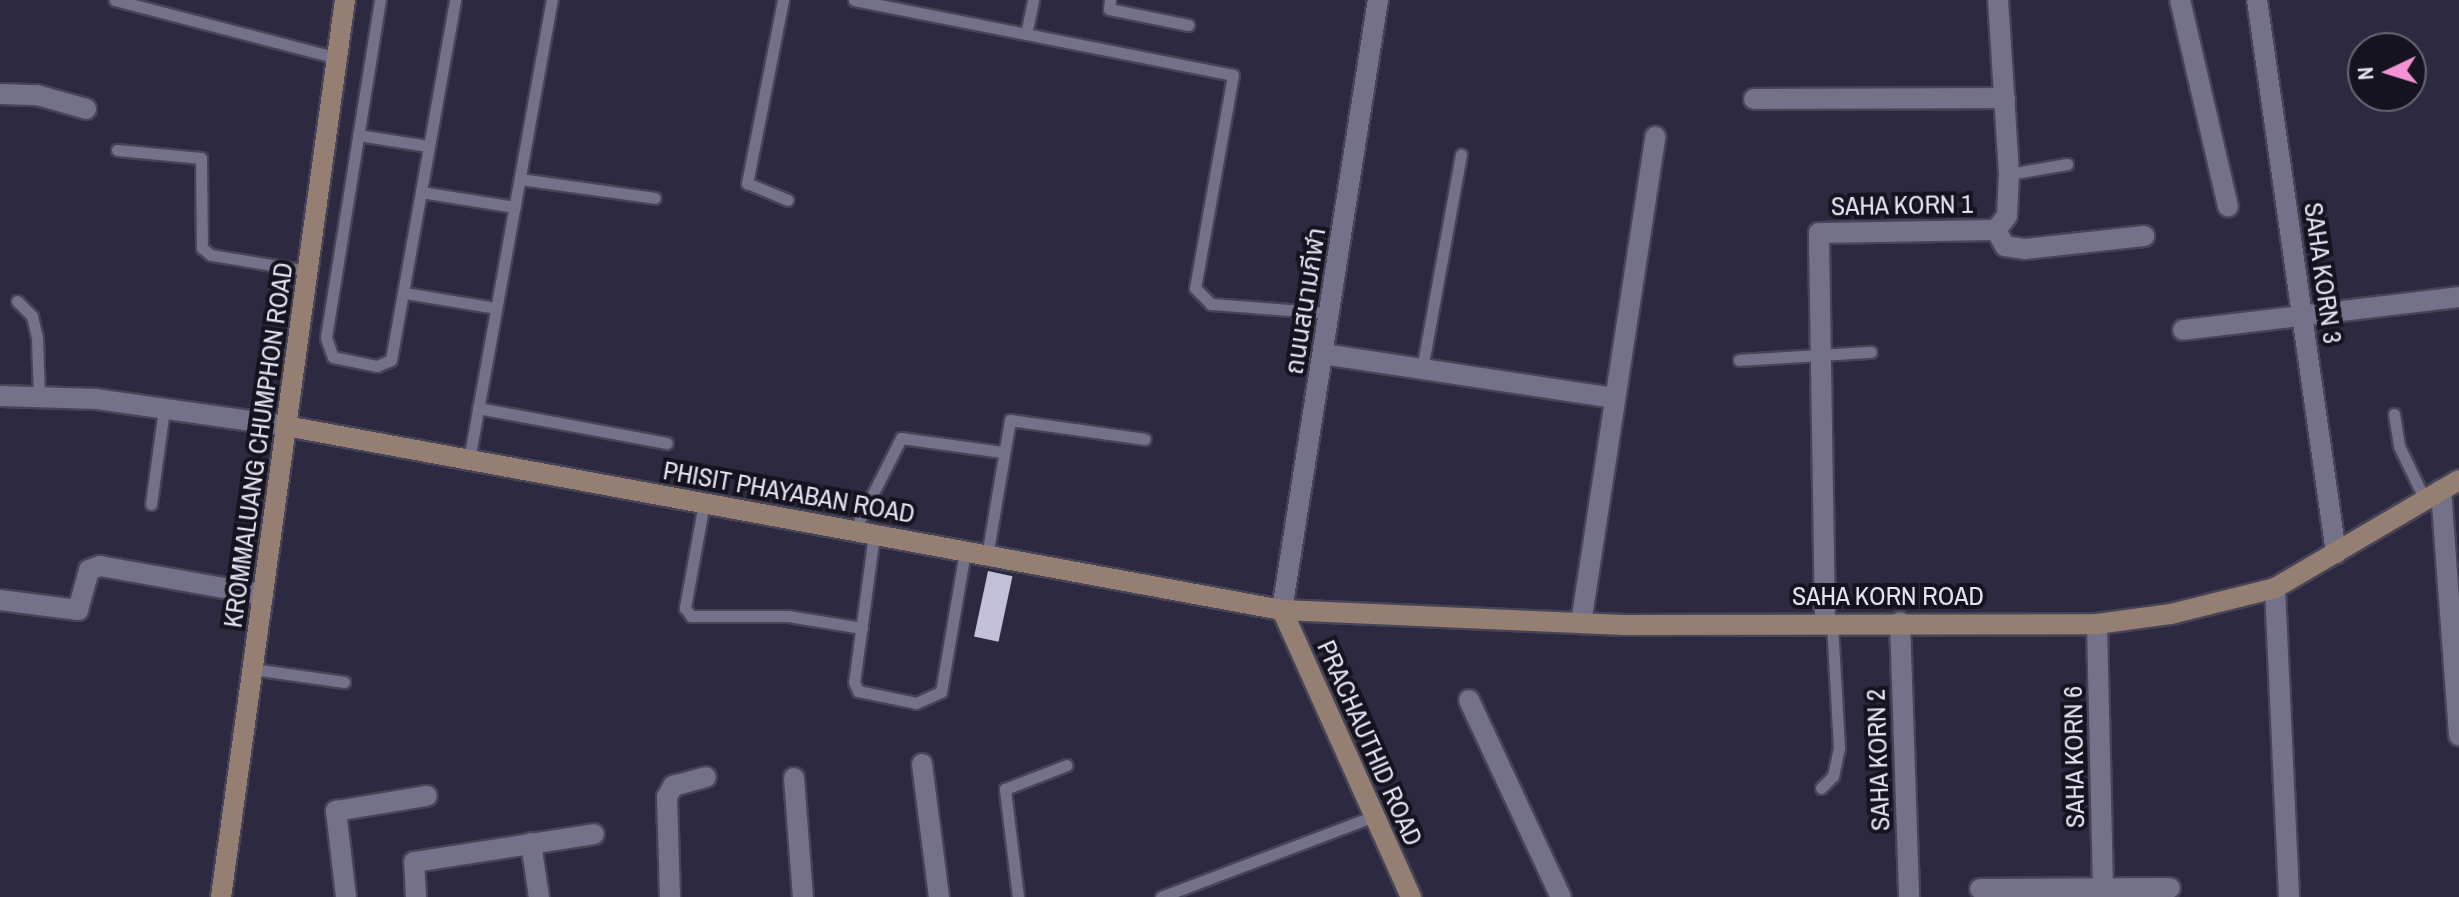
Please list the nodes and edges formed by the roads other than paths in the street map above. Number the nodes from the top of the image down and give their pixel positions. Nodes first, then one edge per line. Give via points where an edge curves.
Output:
1 (115, 0) edge
2 (345, 0) edge
3 (380, 0) edge
4 (455, 0) edge
5 (552, 0) edge
6 (783, 0) edge
7 (854, 0) edge
8 (1033, 0) edge
9 (1110, 0) edge
10 (1378, 0) edge
11 (1998, 0) edge
12 (2180, 0) edge
13 (2257, 0) edge
14 (1188, 25) dead end
15 (1026, 34) junction
16 (337, 58) junction
17 (0, 94) edge
18 (2005, 98) junction
19 (1754, 99) dead end
20 (86, 109) dead end
21 (358, 135) junction
22 (1655, 137) dead end
23 (428, 146) junction
24 (117, 150) dead end
25 (1461, 155) dead end
26 (2067, 164) dead end
27 (2009, 174) junction
28 (520, 179) junction
29 (421, 192) junction
30 (655, 198) dead end
31 (788, 200) dead end
32 (2228, 206) dead end
33 (515, 207) junction
34 (1996, 230) junction
35 (2144, 236) dead end
36 (309, 271) junction
37 (405, 293) junction
38 (2459, 297) edge
39 (17, 301) dead end
40 (496, 308) junction
41 (1329, 313) junction
42 (2303, 316) junction
43 (2183, 330) dead end
44 (1871, 352) dead end
45 (1323, 354) junction
46 (1820, 358) junction
47 (1739, 360) dead end
48 (1422, 369) junction
49 (0, 396) edge
50 (39, 397) junction
51 (1615, 398) junction
52 (478, 408) junction
53 (164, 409) junction
54 (2394, 414) dead end
55 (286, 426) junction
56 (1145, 439) dead end
57 (667, 443) dead end
58 (1002, 452) junction
59 (469, 460) junction
60 (2442, 490) edge
61 (704, 503) junction
62 (151, 504) dead end
63 (864, 533) junction
64 (965, 552) junction
65 (2336, 553) junction
66 (987, 556) junction
67 (2275, 588) junction
68 (263, 595) junction
69 (0, 600) edge
70 (1282, 610) junction
71 (1829, 620) junction
72 (1900, 622) junction
73 (1581, 623) junction
74 (2097, 624) junction
75 (862, 628) junction
76 (253, 669) junction
77 (344, 682) dead end
78 (1469, 700) dead end
79 (2459, 735) edge
80 (922, 764) dead end
81 (1067, 765) dead end
82 (706, 777) dead end
83 (794, 778) dead end
84 (1821, 788) dead end
85 (427, 796) dead end
86 (1374, 816) junction
87 (594, 834) dead end
88 (531, 843) junction
89 (1193, 884) junction
90 (2170, 888) dead end
91 (1980, 889) dead end
92 (2103, 889) junction
93 (221, 897) edge
94 (346, 897) edge
95 (416, 897) edge
96 (539, 897) edge
97 (670, 897) edge
98 (803, 897) edge
99 (939, 897) edge
100 (1018, 897) edge
101 (1161, 897) edge
102 (1199, 897) edge
103 (1411, 897) edge
104 (1561, 897) edge
105 (1909, 897) edge
106 (2289, 897) edge

1 - 16 lane
2 - 16 street, KROMMALUANG CHUMPHON ROAD
3 - 21 lane
4 - 23 lane
5 - 28 lane
6 - 31 lane via 747,183
7 - 15 lane
8 - 15 lane
9 - 14 lane via 1109,9
10 - 41 street, ถนนสนามกีฬา
11 - 18 street, SAHA KORN 1
12 - 32 street
13 - 42 street, SAHA KORN 3
15 - 41 lane via 1233,75 1195,288 1211,304
16 - 36 street, KROMMALUANG CHUMPHON ROAD
17 - 20 street
18 - 19 street
18 - 27 street, SAHA KORN 1
21 - 23 lane
21 - 37 lane via 326,338 333,357 386,365
22 - 51 street
23 - 29 lane
24 - 36 lane via 201,158 202,248 211,255
25 - 48 lane
26 - 27 lane
27 - 34 street, SAHA KORN 1 via 2007,216
28 - 30 lane
28 - 33 lane
29 - 33 lane
29 - 37 lane
33 - 40 lane
34 - 35 street via 2015,249 2135,243
34 - 46 street, SAHA KORN 1 via 1819,233
36 - 55 street, KROMMALUANG CHUMPHON ROAD
37 - 40 lane
38 - 42 street
39 - 50 lane via 32,316 37,337
40 - 52 lane
41 - 45 street, ถนนสนามกีฬา
42 - 43 street
42 - 65 street, SAHA KORN 3
44 - 46 lane
45 - 48 street
45 - 70 street, ถนนสนามกีฬา
46 - 47 lane
46 - 71 street, SAHA KORN 1
48 - 51 street
49 - 50 street
50 - 53 street
51 - 73 street
52 - 57 lane
52 - 59 lane
53 - 55 street
53 - 62 lane
54 - 60 lane via 2399,446
55 - 59 street, PHISIT PHAYABAN ROAD
55 - 68 street, KROMMALUANG CHUMPHON ROAD
56 - 58 lane via 1022,418 1010,420
58 - 63 lane via 901,438
58 - 66 lane
59 - 61 street, PHISIT PHAYABAN ROAD
60 - 65 street, SAHA KORN ROAD
60 - 79 street
61 - 63 street, PHISIT PHAYABAN ROAD
61 - 75 lane via 685,608 691,616 788,616
63 - 64 street, PHISIT PHAYABAN ROAD
63 - 75 lane
64 - 66 street, PHISIT PHAYABAN ROAD
64 - 75 lane via 941,692 931,702 858,691
65 - 67 street, SAHA KORN ROAD
66 - 70 street, PHISIT PHAYABAN ROAD
67 - 74 street, SAHA KORN ROAD via 2235,603
67 - 106 street
68 - 69 street via 100,566 89,570 78,610
68 - 76 street, KROMMALUANG CHUMPHON ROAD
70 - 73 street, SAHA KORN ROAD
70 - 86 street, PRACHAUTHID ROAD
71 - 72 street, SAHA KORN ROAD
71 - 73 street, SAHA KORN ROAD
71 - 84 lane via 1839,748 1833,776
72 - 74 street, SAHA KORN ROAD
72 - 105 street, SAHA KORN 2
74 - 92 street, SAHA KORN 6
76 - 77 lane
76 - 93 street, KROMMALUANG CHUMPHON ROAD
78 - 104 street
80 - 99 street
81 - 100 lane via 1005,789
82 - 97 street via 673,786 667,797
83 - 98 street
85 - 94 street via 336,811
86 - 89 lane
86 - 103 street, PRACHAUTHID ROAD
87 - 88 street
88 - 95 street via 414,862
88 - 96 street
89 - 101 lane
89 - 102 lane
90 - 92 street
91 - 92 street

